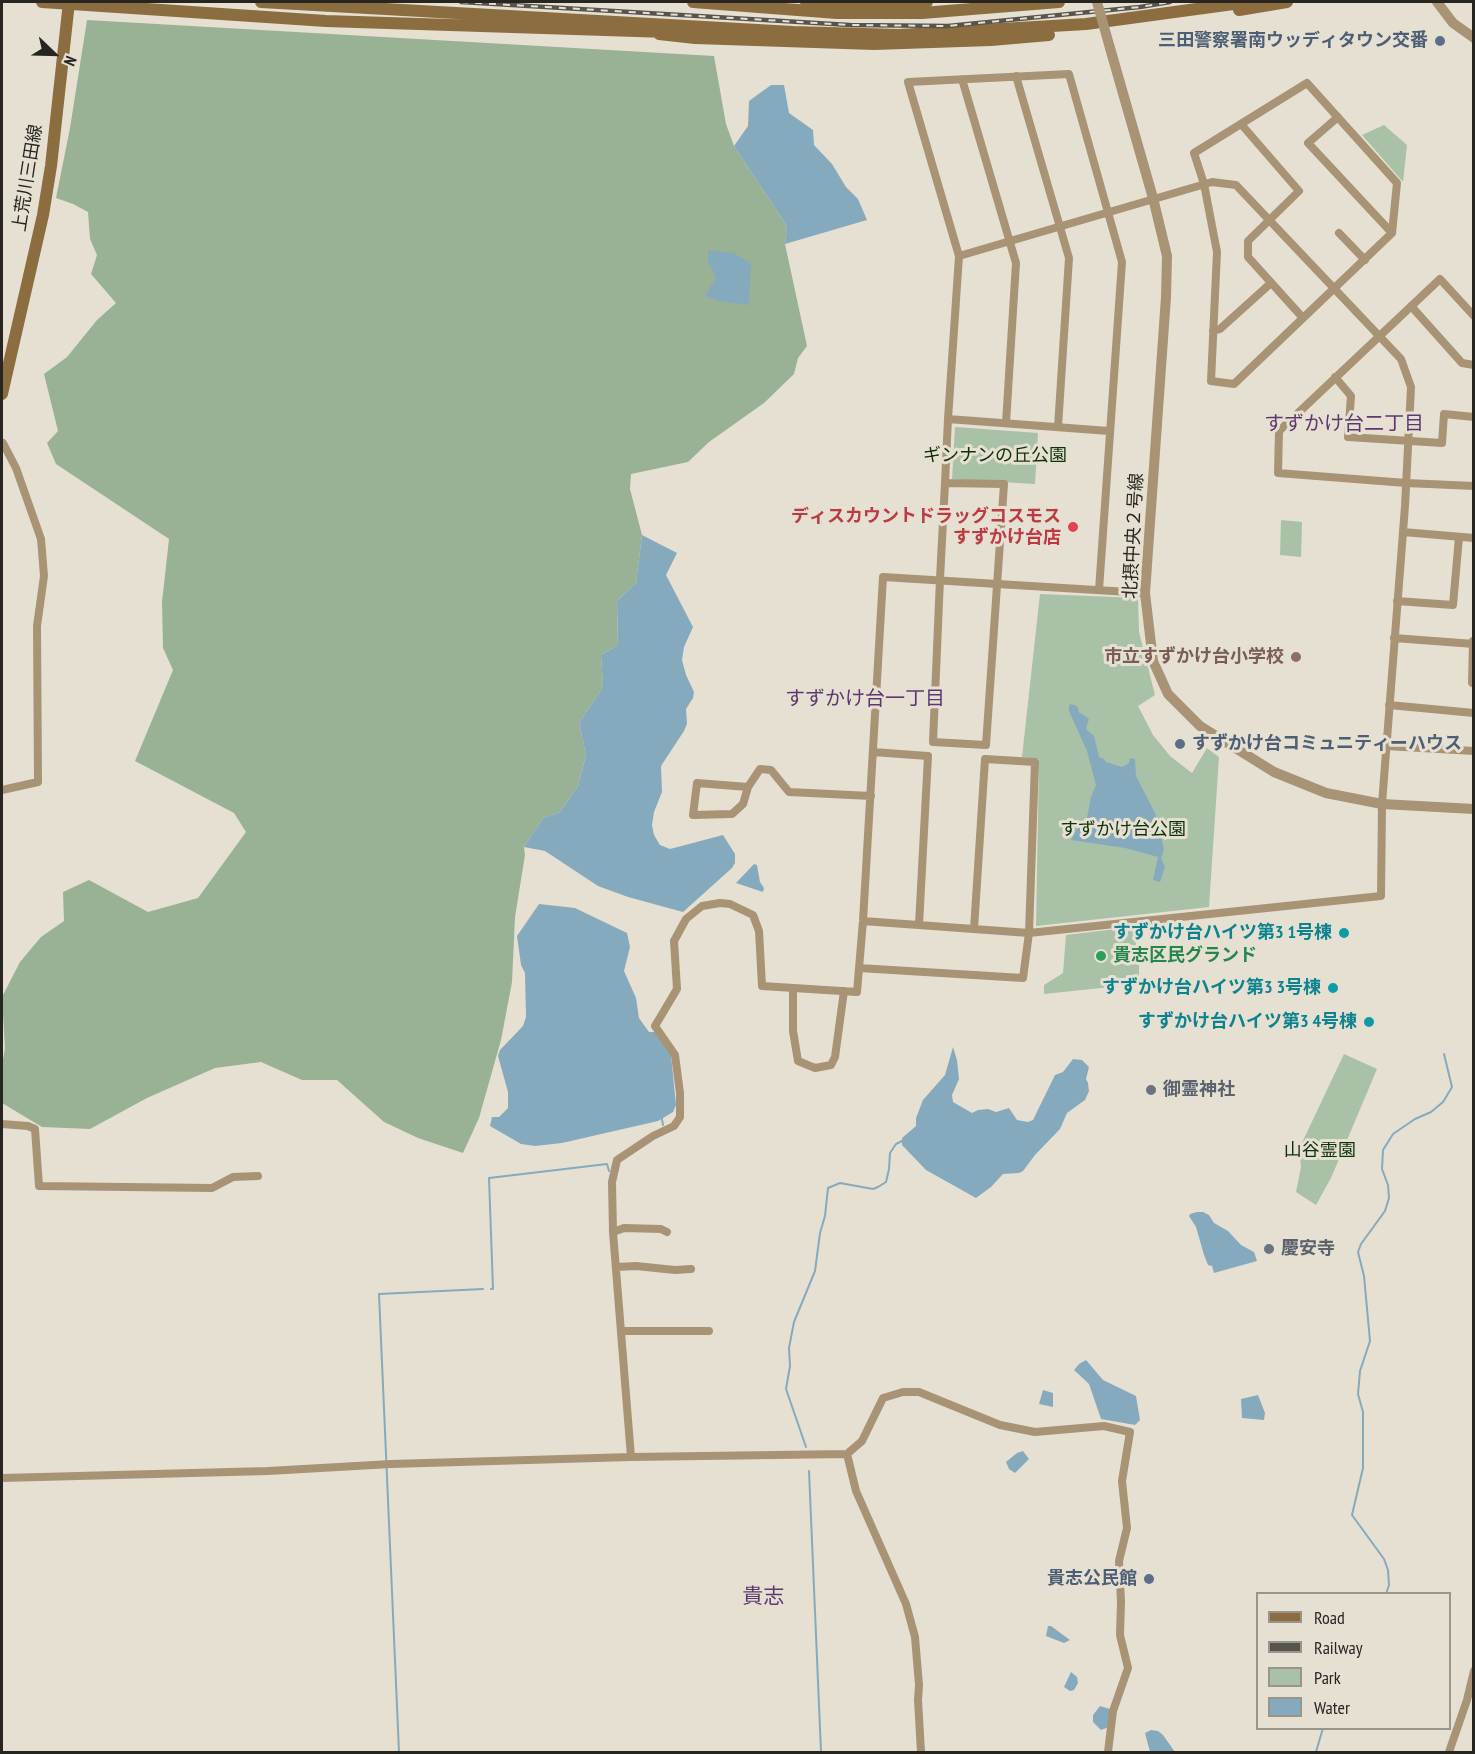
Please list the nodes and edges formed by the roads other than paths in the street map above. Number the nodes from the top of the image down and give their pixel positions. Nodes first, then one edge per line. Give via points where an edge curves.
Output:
1 (42, 2) edge
2 (69, 2) edge
3 (261, 2) edge
4 (693, 2) edge
5 (806, 2) edge
6 (927, 2) edge
7 (1059, 2) edge
8 (1097, 2) edge
9 (1248, 2) edge
10 (1287, 2) edge
11 (1437, 2) edge
12 (766, 31) junction
13 (643, 32) junction
14 (1473, 38) edge
15 (1016, 76) junction
16 (962, 79) junction
17 (1338, 117) junction
18 (1240, 124) junction
19 (1204, 184) junction
20 (1153, 198) junction
21 (1109, 211) junction
22 (1269, 219) junction
23 (1060, 226) junction
24 (1339, 233) dead end
25 (1392, 233) junction
26 (1010, 240) junction
27 (959, 256) junction
28 (1365, 260) junction
29 (1271, 283) junction
30 (1336, 289) junction
31 (1411, 306) junction
32 (1473, 316) edge
33 (1304, 318) junction
34 (1213, 331) junction
35 (1379, 335) junction
36 (1473, 365) edge
37 (1335, 377) junction
38 (2, 393) edge
39 (1473, 417) edge
40 (948, 419) junction
41 (1006, 423) junction
42 (1058, 427) junction
43 (1110, 430) junction
44 (1408, 441) junction
45 (2, 444) edge
46 (945, 483) junction
47 (1406, 483) junction
48 (1473, 486) edge
49 (1403, 532) junction
50 (1459, 537) junction
51 (1473, 538) edge
52 (940, 579) junction
53 (999, 584) junction
54 (1099, 590) junction
55 (1145, 593) junction
56 (1397, 601) junction
57 (1394, 638) junction
58 (1473, 643) edge
59 (1473, 684) edge
60 (1389, 705) junction
61 (1473, 713) edge
62 (1386, 746) junction
63 (1473, 751) edge
64 (873, 752) junction
65 (748, 787) junction
66 (2, 790) edge
67 (870, 796) junction
68 (1382, 804) junction
69 (1473, 809) edge
70 (863, 921) junction
71 (919, 925) junction
72 (974, 929) junction
73 (1029, 933) junction
74 (859, 968) junction
75 (793, 988) junction
76 (844, 991) junction
77 (2, 1124) edge
78 (258, 1176) dead end
79 (613, 1232) junction
80 (667, 1232) dead end
81 (616, 1267) junction
82 (691, 1269) dead end
83 (621, 1331) junction
84 (709, 1331) dead end
85 (847, 1454) junction
86 (632, 1457) junction
87 (2, 1478) edge
88 (1473, 1671) edge
89 (921, 1752) edge
90 (1108, 1752) edge
91 (1449, 1752) edge

1 - 2 main road
2 - 13 main road via 326,21
2 - 38 main road, 上荒川三田線 via 43,215
3 - 12 main road
4 - 7 main road via 922,14
5 - 6 main road
8 - 20 street, 北摂中央２号線, bridge
9 - 12 main road via 1074,25 899,35
10 - 13 main road via 1090,31 948,42 808,43
11 - 14 street via 1453,23
12 - 13 main road
15 - 16 street
15 - 21 street via 1070,74
15 - 23 street
16 - 26 street
16 - 27 street via 908,82
17 - 18 street via 1307,83
17 - 25 street via 1397,183
17 - 25 street via 1308,143
18 - 19 street via 1194,153
18 - 22 street via 1299,191
19 - 20 street
19 - 22 street via 1236,185
19 - 34 street via 1216,252
20 - 21 street
20 - 55 street, 北摂中央２号線 via 1167,256
21 - 23 street
21 - 43 street via 1122,262
22 - 29 street via 1248,241 1248,258
22 - 30 street
23 - 26 street
23 - 42 street via 1069,258
24 - 28 street
25 - 28 street
26 - 27 street
26 - 41 street via 1016,263
27 - 40 street
28 - 30 street
29 - 33 street
29 - 34 street
30 - 33 street
30 - 35 street
31 - 32 street via 1440,279
31 - 35 street
31 - 36 street via 1462,363
33 - 34 street via 1234,384 1211,381
35 - 37 street
35 - 44 street via 1401,359 1411,387
37 - 44 street via 1351,396 1348,437
37 - 47 street via 1279,431 1278,473
39 - 44 street via 1444,414 1442,443
40 - 41 street
40 - 46 street
41 - 42 street
42 - 43 street
43 - 54 street
44 - 47 street
45 - 66 street via 16,468 41,538 44,576 37,626 38,782
46 - 52 street
46 - 53 street via 1004,484
47 - 48 street
47 - 49 street
49 - 50 street
49 - 56 street
50 - 51 street
50 - 56 street via 1453,606
52 - 53 street
52 - 53 street via 933,742 987,745
52 - 64 street via 883,577
53 - 54 street
54 - 55 street
55 - 68 street, 北摂中央２号線 via 1153,661 1168,694 1200,726 1274,772 1326,793
56 - 57 street
57 - 58 street
57 - 60 street
58 - 59 street
60 - 61 street
60 - 62 street
62 - 63 street
62 - 68 street
64 - 67 street
64 - 71 street via 928,756
65 - 65 street via 697,783 693,815 732,814 743,804
65 - 67 street via 760,768 771,770 789,792
67 - 70 street
68 - 69 street, 北摂中央２号線
68 - 73 street via 1381,896
70 - 71 street
70 - 74 street
71 - 72 street
72 - 73 street
72 - 73 street via 985,759 1035,762
73 - 74 street via 1023,978
74 - 76 street via 857,992
75 - 76 street
75 - 76 street via 798,1061 815,1068 831,1065 835,1057
75 - 79 street via 762,986 759,931 753,915 720,903 702,906 686,919 674,941 677,989 655,1026 675,1055 680,1117 674,1126 617,1160 612,1182
77 - 78 street via 35,1129 39,1186 212,1188 233,1177
79 - 80 street via 624,1228
79 - 81 street
81 - 82 street
81 - 83 street
83 - 84 street
83 - 86 street
85 - 86 street
85 - 89 street via 856,1491 906,1604 915,1637
85 - 90 street via 861,1441 883,1398 903,1392 919,1392 1000,1425 1035,1432 1104,1426 1130,1432 1122,1481 1126,1528 1119,1561 1120,1635 1128,1668 1113,1712
86 - 87 street
88 - 91 street

